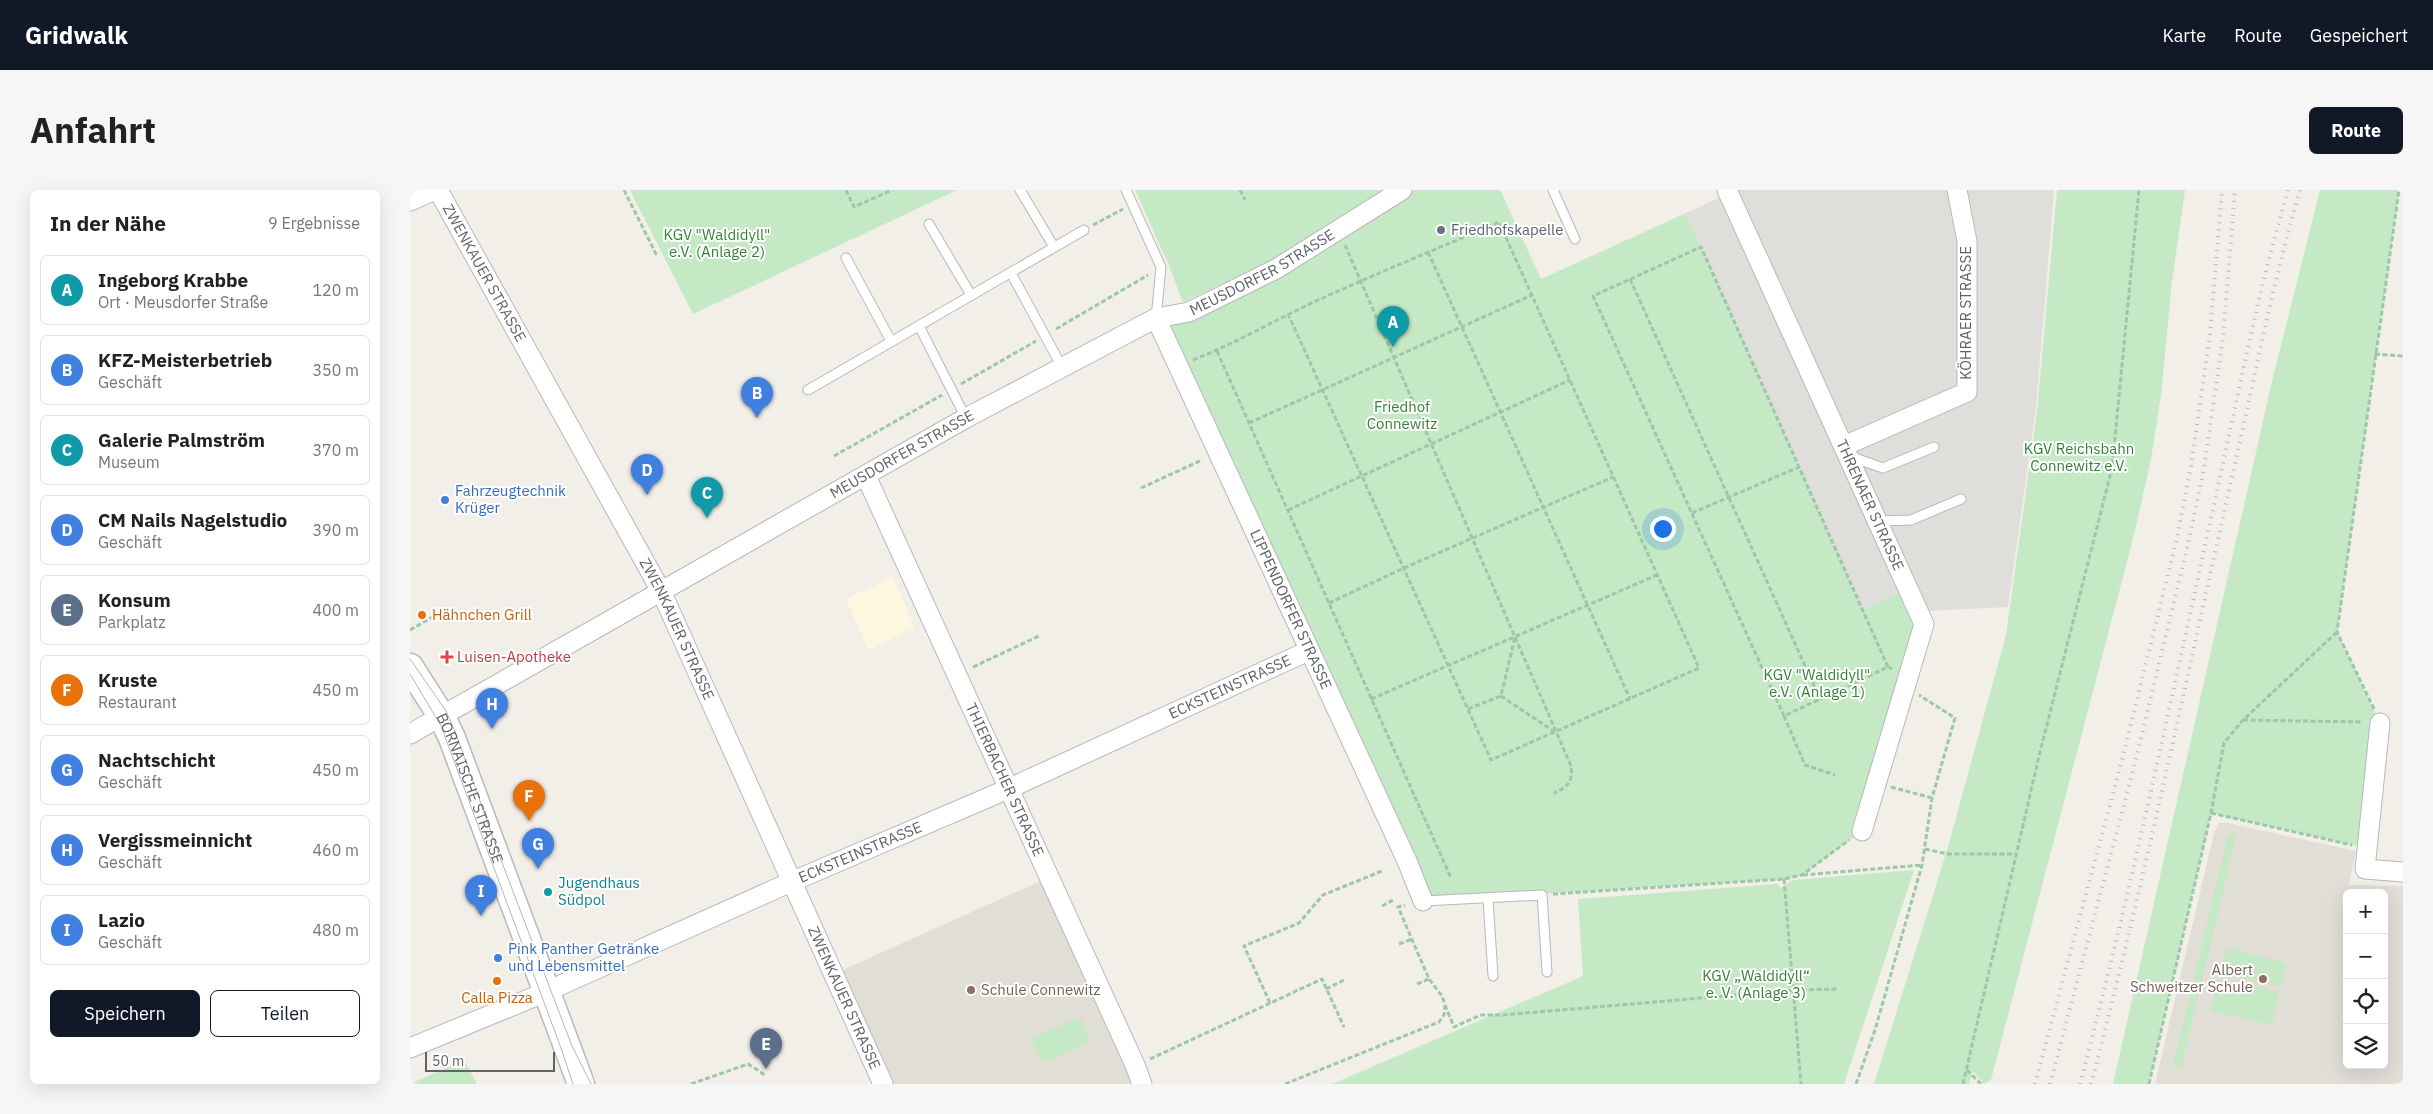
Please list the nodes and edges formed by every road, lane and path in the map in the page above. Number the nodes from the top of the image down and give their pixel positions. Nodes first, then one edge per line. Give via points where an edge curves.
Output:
1 (436, 190) edge
2 (624, 190) edge
3 (846, 190) edge
4 (892, 190) edge
5 (1020, 190) edge
6 (1126, 190) edge
7 (1240, 190) edge
8 (1402, 190) edge
9 (1553, 190) edge
10 (1727, 190) edge
11 (1957, 190) edge
12 (2139, 190) edge
13 (2400, 190) edge
14 (1245, 200) dead end
15 (410, 201) edge
16 (1132, 203) junction
17 (929, 224) dead end
18 (1084, 230) joint
19 (1575, 239) dead end
20 (1054, 247) junction
21 (1348, 252) dead end
22 (1428, 252) junction
23 (657, 256) dead end
24 (846, 258) dead end
25 (1161, 267) junction
26 (1011, 273) junction
27 (1630, 279) junction
28 (1360, 281) junction
29 (971, 295) junction
30 (1532, 295) junction
31 (1288, 314) junction
32 (1156, 318) junction
33 (918, 326) junction
34 (1462, 327) junction
35 (1045, 336) junction
36 (891, 341) junction
37 (1216, 351) junction
38 (2375, 354) junction
39 (2403, 356) edge
40 (1393, 358) junction
41 (1179, 365) junction
42 (1062, 367) junction
43 (1570, 380) junction
44 (952, 389) junction
45 (808, 390) dead end
46 (1323, 390) junction
47 (1500, 412) junction
48 (966, 418) junction
49 (1249, 423) junction
50 (1430, 444) junction
51 (1934, 447) dead end
52 (1846, 451) junction
53 (834, 456) dead end
54 (1799, 467) junction
55 (1185, 468) dead end
56 (866, 476) junction
57 (1362, 476) junction
58 (1613, 477) junction
59 (1141, 488) dead end
60 (1729, 498) junction
61 (1961, 498) dead end
62 (1543, 507) junction
63 (1288, 510) junction
64 (1692, 513) junction
65 (1878, 521) junction
66 (1472, 538) junction
67 (1404, 568) junction
68 (1657, 575) junction
69 (661, 591) junction
70 (1329, 603) junction
71 (1588, 605) junction
72 (448, 608) dead end
73 (410, 630) edge
74 (2336, 632) junction
75 (1039, 636) dead end
76 (1515, 637) junction
77 (1308, 651) junction
78 (1448, 666) junction
79 (410, 667) edge
80 (1888, 668) junction
81 (956, 675) junction
82 (1902, 678) junction
83 (1501, 696) junction
84 (1372, 699) junction
85 (1630, 699) junction
86 (1820, 699) junction
87 (1468, 709) junction
88 (1784, 716) junction
89 (442, 717) junction
90 (2243, 720) junction
91 (2380, 723) junction
92 (1555, 732) junction
93 (410, 734) edge
94 (1835, 775) dead end
95 (1877, 783) junction
96 (1008, 789) junction
97 (1554, 793) dead end
98 (1932, 798) junction
99 (2210, 813) junction
100 (1862, 831) joint
101 (2367, 848) junction
102 (1925, 849) junction
103 (2016, 854) junction
104 (1922, 865) junction
105 (1382, 871) dead end
106 (2403, 872) edge
107 (1802, 875) junction
108 (1451, 878) dead end
109 (1784, 879) junction
110 (791, 882) junction
111 (1542, 895) junction
112 (1488, 898) junction
113 (1395, 899) dead end
114 (1423, 901) joint
115 (1382, 906) dead end
116 (1398, 907) dead end
117 (1412, 939) junction
118 (1399, 944) dead end
119 (1547, 972) dead end
120 (1493, 976) dead end
121 (1429, 978) junction
122 (1346, 979) dead end
123 (1417, 984) dead end
124 (1326, 989) junction
125 (1838, 989) dead end
126 (1794, 990) junction
127 (546, 992) junction
128 (1270, 1003) junction
129 (1445, 1005) junction
130 (1344, 1027) dead end
131 (410, 1048) edge
132 (1135, 1065) junction
133 (1967, 1070) junction
134 (765, 1075) dead end
135 (581, 1084) edge
136 (691, 1084) edge
137 (883, 1084) edge
138 (1142, 1084) edge
139 (1285, 1084) edge
140 (1801, 1084) edge
141 (1856, 1084) edge
142 (1963, 1084) edge
143 (1981, 1084) edge
144 (2149, 1084) edge

1 - 15 street
1 - 69 street, ZWENKAUER STRASSE
2 - 23 path
3 - 4 path via 854,207
5 - 20 lane
6 - 16 lane
7 - 14 path
8 - 32 street, MEUSDORFER STRASSE via 1276,269 1189,312
9 - 19 lane
10 - 52 street, THRENAER STRASSE
11 - 52 street, KÖHRAER STRASSE via 1966,242 1967,392
12 - 103 path via 2112,468
13 - 38 path
16 - 18 path
16 - 25 lane
17 - 29 lane
18 - 20 lane
20 - 26 lane
21 - 28 path
22 - 28 path
22 - 30 path via 1499,222
22 - 34 path
24 - 36 lane
25 - 32 lane
25 - 35 path
26 - 29 lane
26 - 35 lane
27 - 54 path via 1701,247
27 - 60 path
27 - 64 path via 1593,296
28 - 31 path
28 - 40 path
29 - 33 lane
30 - 34 path
30 - 43 path
31 - 37 path
31 - 46 path
32 - 41 street, LIPPENDORFER STRASSE
32 - 42 street, MEUSDORFER STRASSE
33 - 36 lane
33 - 44 lane
34 - 40 path
34 - 47 path
35 - 42 lane
35 - 44 path
36 - 45 lane
37 - 41 path
37 - 49 path
38 - 39 path
38 - 74 path
40 - 46 path
40 - 50 path
41 - 77 street, LIPPENDORFER STRASSE
42 - 48 street, MEUSDORFER STRASSE
43 - 47 path
43 - 58 path
44 - 48 lane
44 - 53 path
46 - 49 path
46 - 57 path
47 - 50 path
47 - 62 path
48 - 56 street, MEUSDORFER STRASSE
49 - 63 path
50 - 57 path
50 - 66 path
51 - 52 lane via 1883,468
52 - 65 street, THRENAER STRASSE
54 - 60 path
54 - 80 path
55 - 59 path
56 - 69 street, MEUSDORFER STRASSE
56 - 81 street, THIERBACHER STRASSE
57 - 63 path
57 - 67 path
58 - 62 path
58 - 68 path
60 - 64 path
60 - 86 path
61 - 65 lane via 1911,520
62 - 66 path
62 - 71 path
63 - 70 path
64 - 88 path
65 - 82 street, THRENAER STRASSE via 1924,624
66 - 67 path
66 - 76 path
67 - 70 path
67 - 78 path
68 - 71 path
68 - 85 path via 1699,668
69 - 89 street, MEUSDORFER STRASSE
69 - 110 street, ZWENKAUER STRASSE
70 - 84 path
71 - 76 path
71 - 85 path
72 - 73 path
74 - 90 path
74 - 91 path
75 - 81 path
76 - 78 path
76 - 83 path
76 - 92 path
77 - 96 street, ECKSTEINSTRASSE
77 - 114 street, LIPPENDORFER STRASSE
78 - 84 path
78 - 87 path
79 - 89 main road, BORNAISCHE STRASSE
80 - 82 path
80 - 86 path
81 - 96 street, THIERBACHER STRASSE
82 - 95 street, THRENAER STRASSE
82 - 98 path via 1955,718
83 - 87 path
83 - 92 path
84 - 108 path
85 - 92 path
86 - 88 path
87 - 92 path via 1491,760
88 - 94 path via 1805,764
89 - 93 street, MEUSDORFER STRASSE
89 - 127 main road, BORNAISCHE STRASSE
90 - 91 path
90 - 99 path via 2224,743
91 - 101 street
92 - 97 path via 1572,775 1566,787
95 - 98 path
95 - 100 street, THRENAER STRASSE
96 - 110 street, ECKSTEINSTRASSE
96 - 132 street, THIERBACHER STRASSE
98 - 102 path
99 - 101 path
99 - 144 path
100 - 107 path
101 - 106 street via 2365,869
102 - 103 path via 1948,854
102 - 104 path
103 - 133 path
104 - 107 path
104 - 141 path
105 - 128 path via 1323,895 1298,923 1244,946
107 - 109 path
109 - 111 path
109 - 126 path
110 - 127 street, ECKSTEINSTRASSE
110 - 137 street, ZWENKAUER STRASSE
111 - 112 lane
111 - 119 lane
112 - 114 lane
112 - 120 lane
113 - 115 path
116 - 117 path
117 - 118 path
117 - 121 path
121 - 123 path
121 - 129 path
122 - 124 path
124 - 128 path via 1322,979
124 - 130 path
125 - 126 path
126 - 129 path via 1502,1016 1481,1015 1454,1027
126 - 140 path
127 - 131 street, ECKSTEINSTRASSE
127 - 135 main road, BORNAISCHE STRASSE
128 - 132 path
129 - 139 path via 1439,1022
132 - 138 street, THIERBACHER STRASSE
133 - 142 path
133 - 143 path
134 - 136 path via 748,1064

